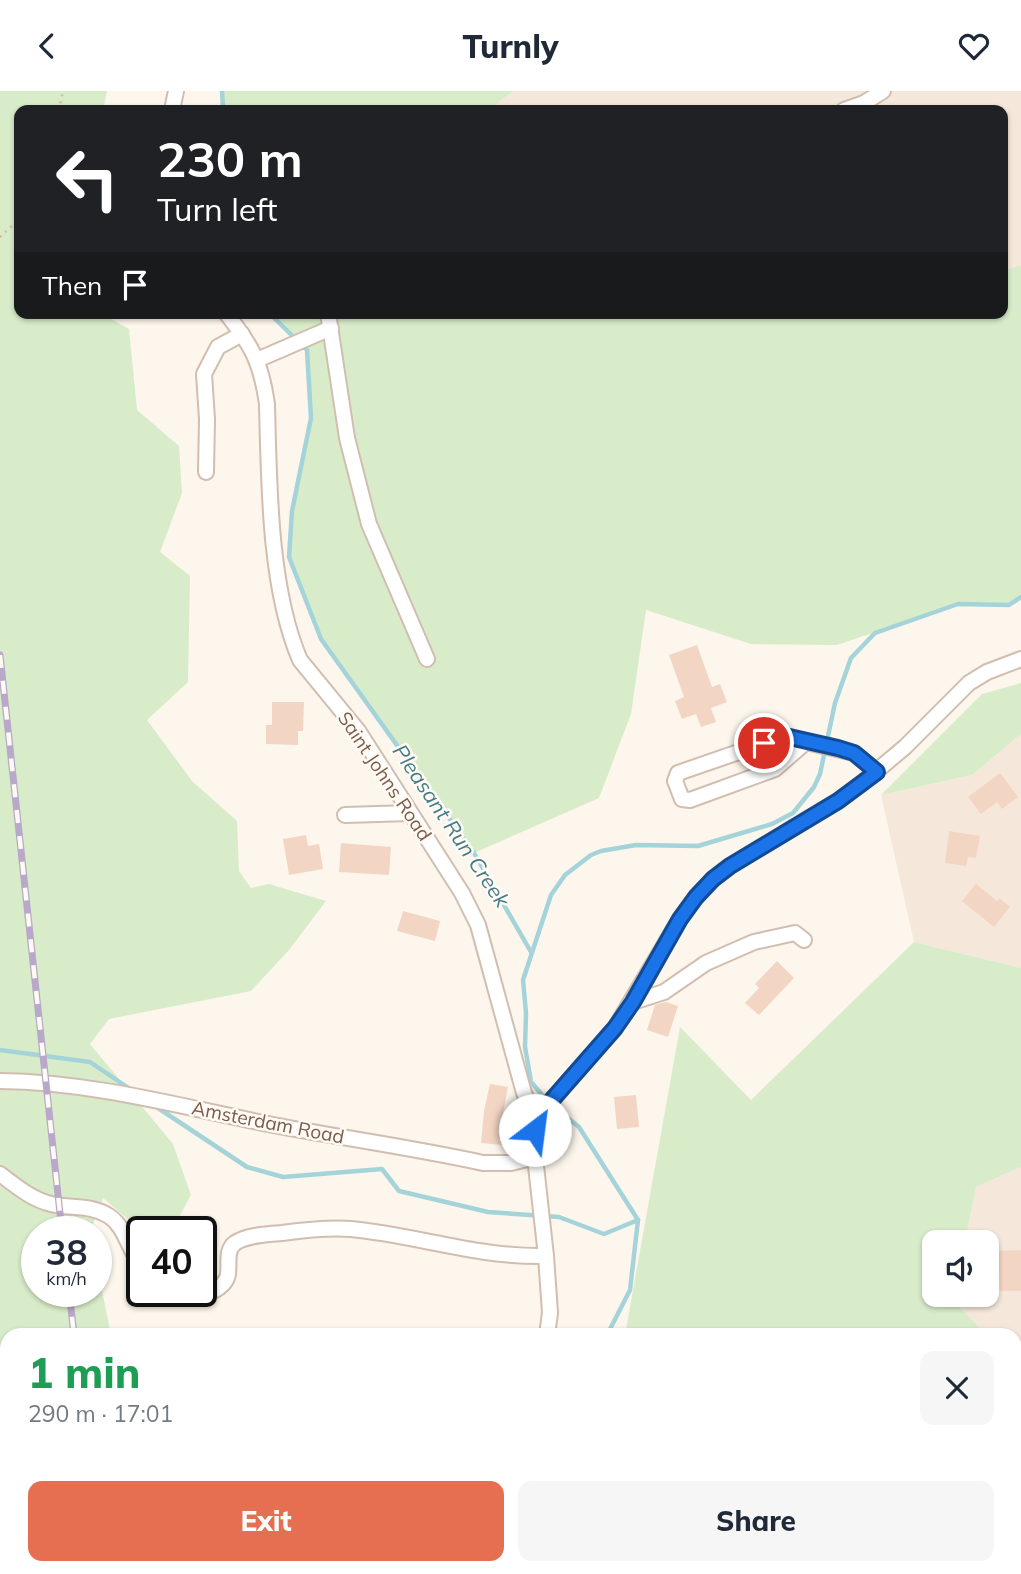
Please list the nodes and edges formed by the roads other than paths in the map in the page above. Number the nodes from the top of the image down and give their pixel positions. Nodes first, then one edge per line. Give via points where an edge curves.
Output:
1 (883, 91) edge
2 (858, 105) edge
3 (231, 319) edge
4 (329, 319) edge
5 (331, 328) junction
6 (242, 334) junction
7 (257, 360) junction
8 (206, 472) dead end
9 (427, 659) dead end
10 (1021, 660) edge
11 (810, 743) junction
12 (877, 772) junction
13 (410, 813) junction
14 (345, 815) dead end
15 (804, 940) dead end
16 (633, 1002) junction
17 (0, 1081) edge
18 (541, 1113) junction
19 (535, 1157) junction
20 (0, 1174) edge
21 (126, 1239) edge
22 (546, 1256) junction
23 (217, 1289) edge
24 (548, 1328) edge

1 - 2 street
3 - 6 street, Saint Johns Road
4 - 5 street
5 - 7 street
5 - 9 street via 347,438 369,524
6 - 7 street, Saint Johns Road
6 - 8 street via 218,347 204,374
7 - 13 street, Saint Johns Road via 267,404 273,541 294,647 359,732
10 - 12 street via 969,683
11 - 11 street via 785,736 678,773 675,781 682,799 690,800 775,769
11 - 12 street via 854,753
12 - 16 street via 713,879 680,919
13 - 14 street
13 - 18 street, Saint Johns Road via 463,893 478,925 524,1093 532,1111
15 - 16 street via 795,933 754,942 706,963 664,992
16 - 18 street
17 - 19 street, Amsterdam Road via 109,1091 483,1163
18 - 19 street via 535,1130
19 - 22 street
20 - 21 street via 32,1197 50,1204 84,1206 108,1216
22 - 23 street via 523,1257 350,1229 314,1229 260,1235 236,1243 231,1248 227,1278
22 - 24 street

